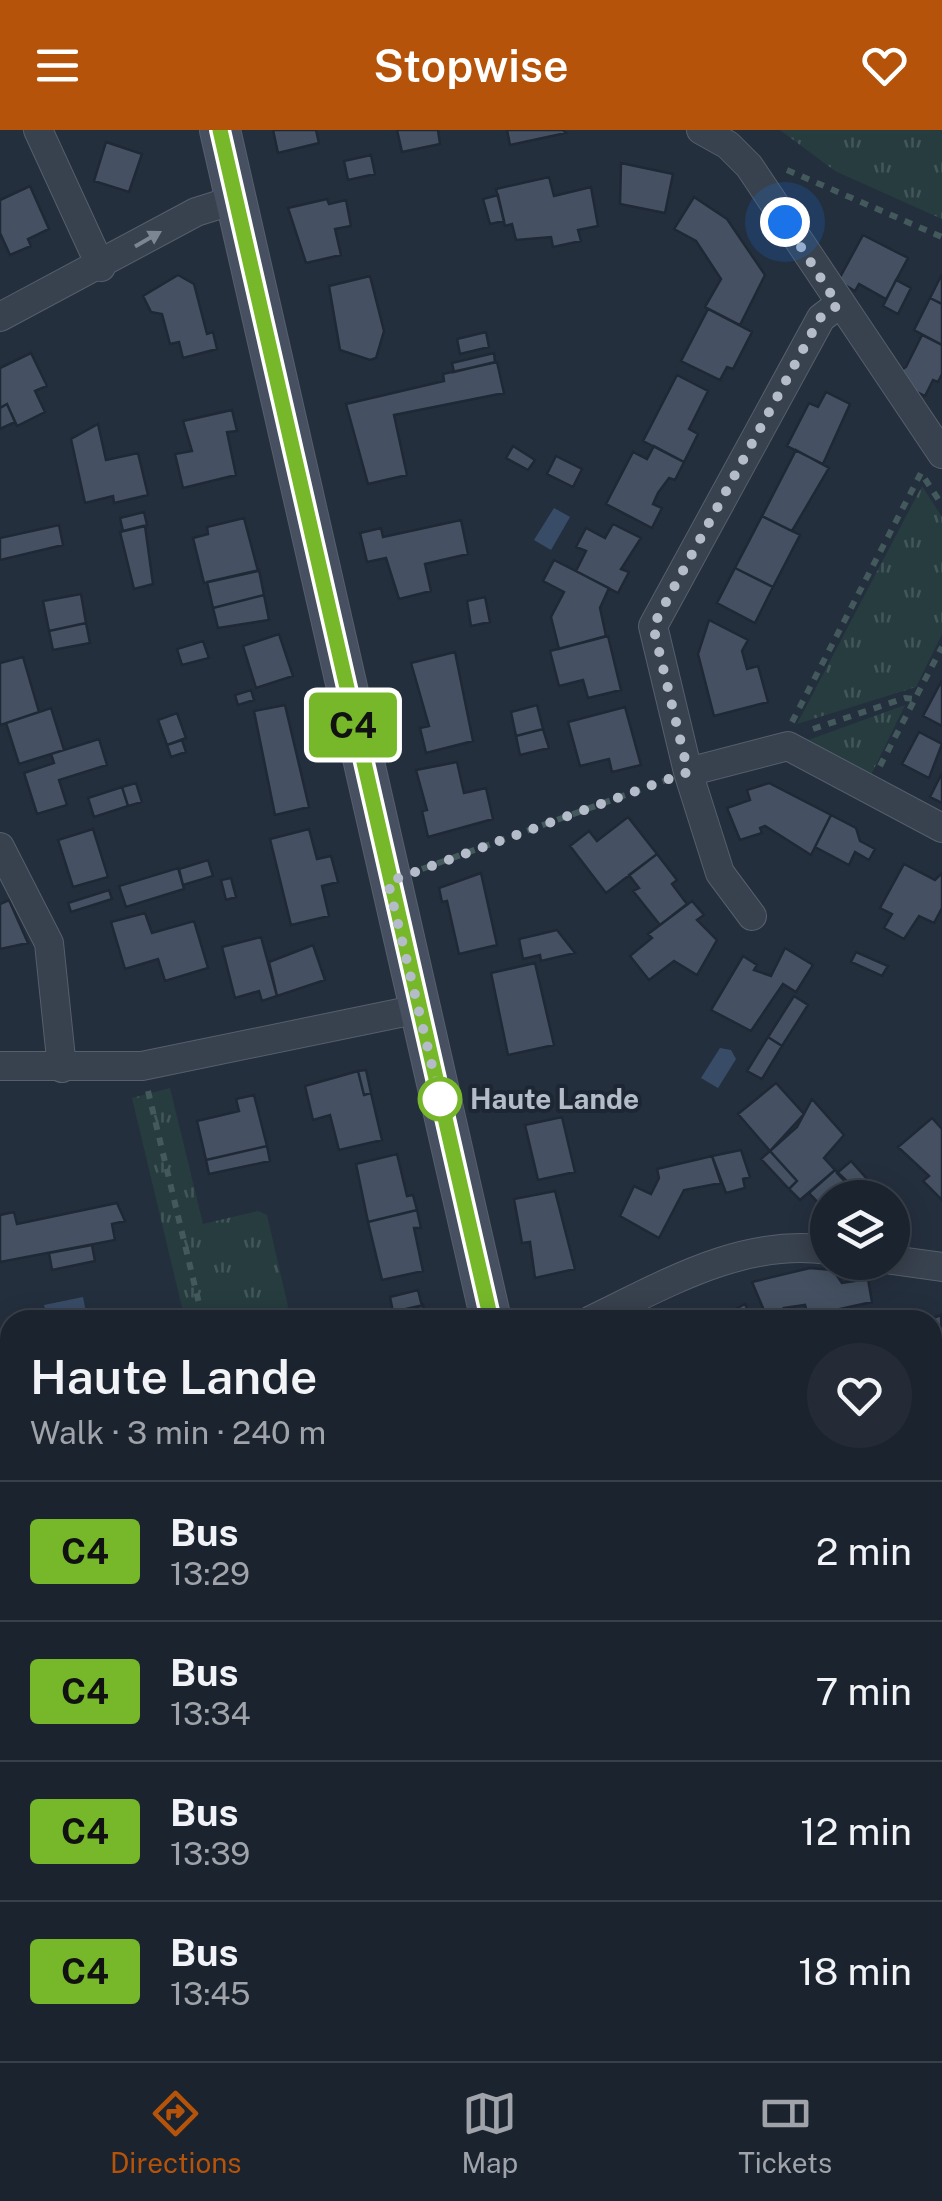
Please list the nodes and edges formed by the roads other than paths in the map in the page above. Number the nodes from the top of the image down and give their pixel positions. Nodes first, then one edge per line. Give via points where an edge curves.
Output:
1 (38, 130) edge
2 (220, 130) edge
3 (701, 130) edge
4 (234, 200) junction
5 (101, 266) junction
6 (838, 305) junction
7 (0, 317) edge
8 (938, 450) edge
9 (688, 772) junction
10 (942, 828) edge
11 (0, 847) edge
12 (752, 916) dead end
13 (419, 1009) junction
14 (0, 1066) edge
15 (62, 1068) junction
16 (810, 1249) edge
17 (910, 1263) edge
18 (942, 1267) edge
19 (489, 1310) edge
20 (613, 1310) edge

1 - 5 street
2 - 4 street
3 - 6 street via 750,166
5 -> 4 street via 196,212
4 - 13 street
5 - 7 street
6 - 8 street
6 - 9 street via 820,318 653,626
9 - 10 street via 784,745
9 - 12 street via 720,873
11 - 15 street via 49,943
13 - 15 street via 142,1066
13 - 19 street
14 - 15 street
16 - 20 street via 768,1247 728,1258
17 - 18 street

